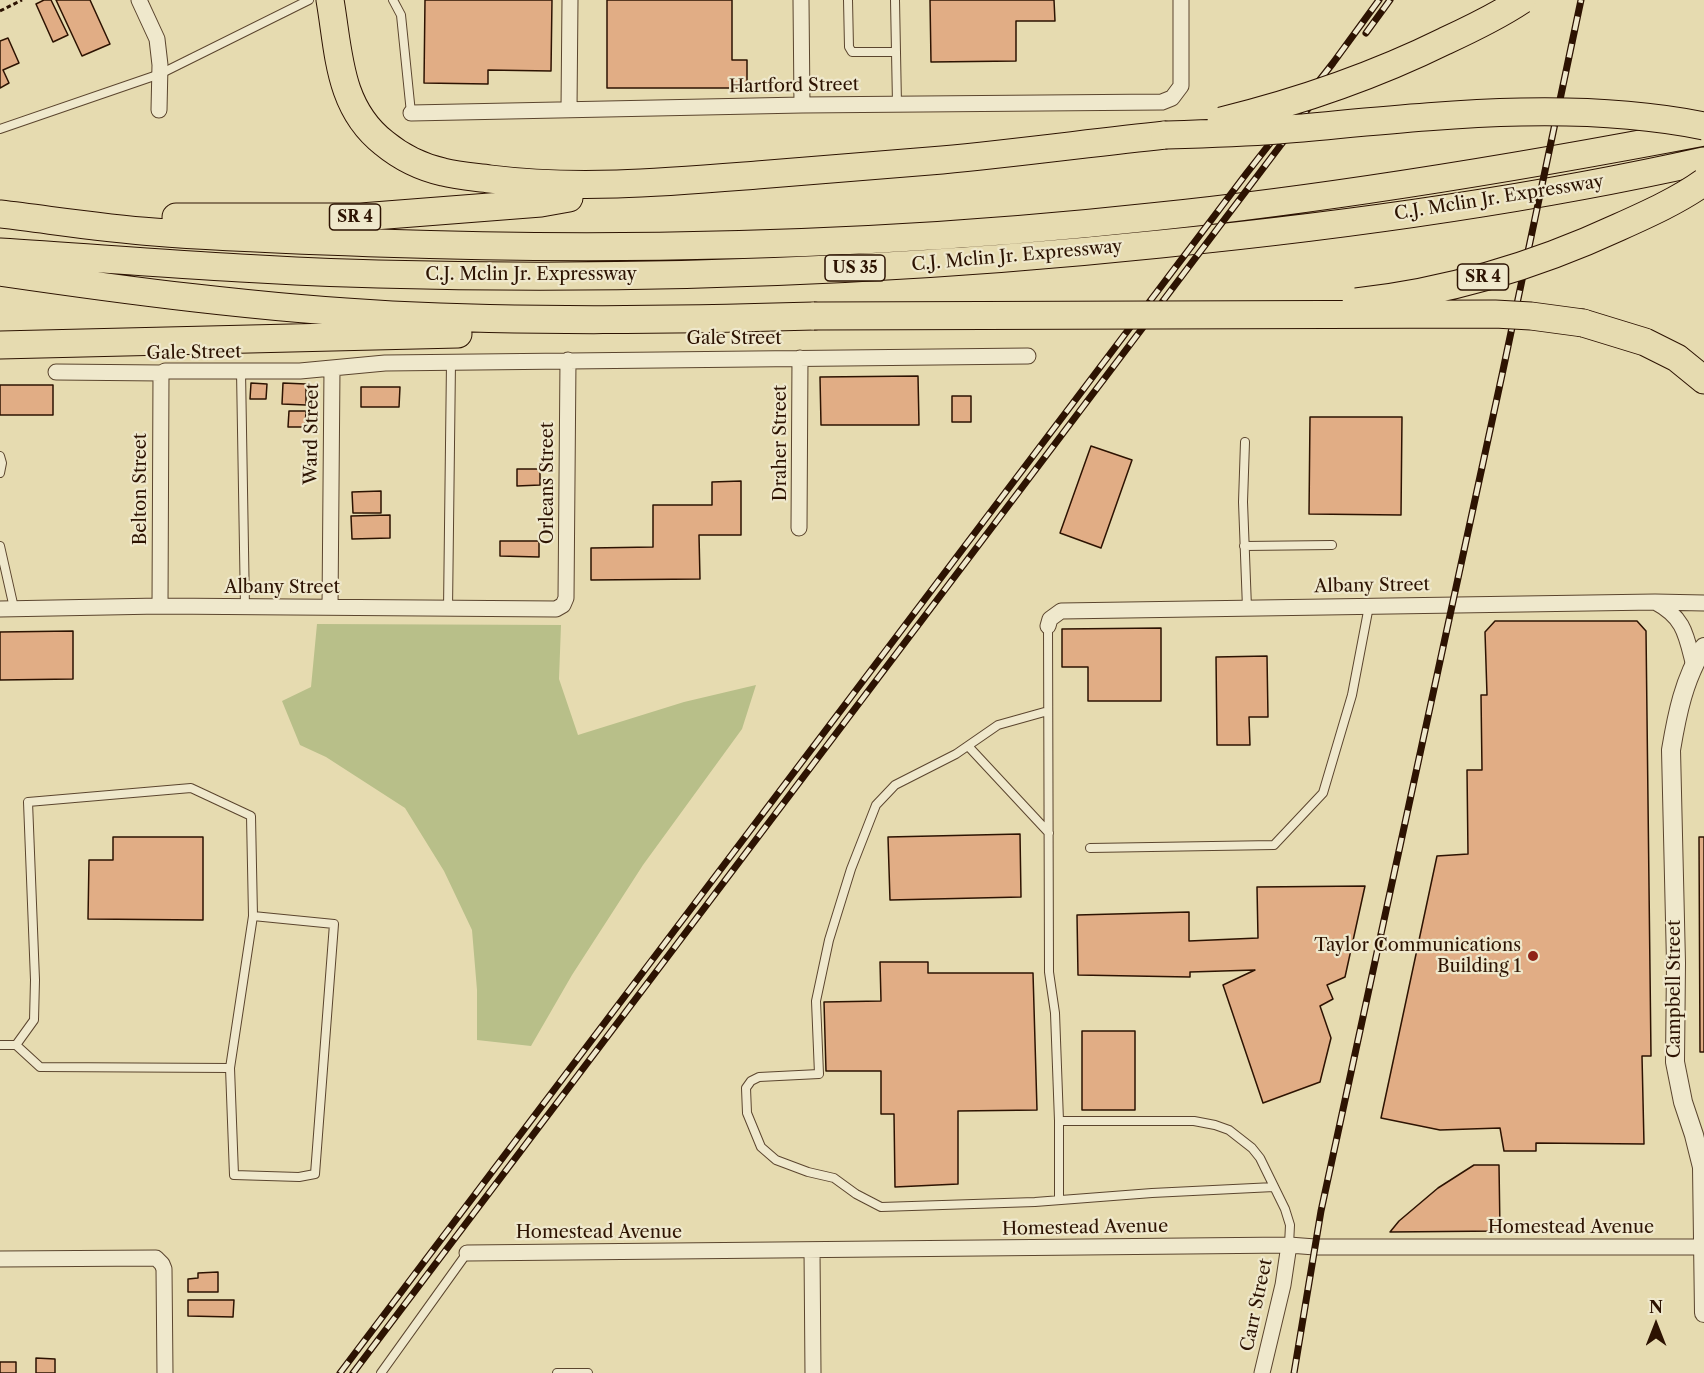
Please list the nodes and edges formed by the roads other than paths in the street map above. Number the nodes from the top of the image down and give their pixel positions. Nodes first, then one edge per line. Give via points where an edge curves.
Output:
1 (139, 0) edge
2 (309, 0) edge
3 (330, 0) edge
4 (393, 0) edge
5 (570, 0) edge
6 (801, 0) edge
7 (848, 0) edge
8 (895, 0) edge
9 (1181, 0) edge
10 (1522, 0) edge
11 (896, 52) junction
12 (160, 74) junction
13 (897, 104) junction
14 (802, 105) junction
15 (569, 109) junction
16 (159, 110) dead end
17 (411, 113) joint
18 (1704, 126) edge
19 (0, 129) edge
20 (1704, 132) edge
21 (1164, 135) junction
22 (1704, 161) edge
23 (671, 182) junction
24 (1704, 182) edge
25 (0, 214) edge
26 (36, 218) junction
27 (0, 252) edge
28 (0, 272) edge
29 (1245, 314) junction
30 (576, 320) junction
31 (0, 345) edge
32 (1028, 356) dead end
33 (800, 358) junction
34 (568, 360) junction
35 (445, 362) junction
36 (332, 369) junction
37 (240, 371) junction
38 (56, 372) dead end
39 (161, 373) junction
40 (1704, 380) edge
41 (1245, 442) dead end
42 (0, 456) edge
43 (0, 473) edge
44 (799, 528) dead end
45 (1332, 545) dead end
46 (0, 546) edge
47 (1244, 546) junction
48 (1655, 602) junction
49 (1704, 603) edge
50 (563, 605) joint
51 (160, 606) junction
52 (1369, 606) junction
53 (330, 607) junction
54 (245, 608) junction
55 (1246, 608) junction
56 (7, 609) edge
57 (448, 609) junction
58 (1048, 626) joint
59 (1704, 647) edge
60 (1694, 666) junction
61 (1048, 711) junction
62 (969, 746) junction
63 (1049, 833) junction
64 (1090, 848) dead end
65 (253, 916) junction
66 (0, 1045) edge
67 (16, 1045) junction
68 (230, 1068) junction
69 (1059, 1122) junction
70 (1704, 1184) edge
71 (1274, 1187) junction
72 (1059, 1200) junction
73 (1289, 1245) junction
74 (1703, 1247) edge
75 (812, 1250) junction
76 (467, 1253) joint
77 (0, 1259) edge
78 (1704, 1313) edge
79 (165, 1373) edge
80 (381, 1373) edge
81 (557, 1373) edge
82 (588, 1373) edge
83 (813, 1373) edge
84 (1262, 1373) edge

1 - 12 street via 157,39
2 - 12 lane
3 - 23 highway via 338,60 353,105 382,142 416,163 451,174 535,184
4 - 17 lane via 401,15
5 - 15 street
6 - 14 street
7 - 11 lane via 852,52
8 - 11 lane
9 - 13 street, Hartford Street via 1181,86 1176,95 1162,102
10 - 21 highway, SR 4, bridge via 1471,29 1373,73 1242,116
11 - 13 lane
12 - 16 street
12 - 19 lane
13 - 14 street, Hartford Street
14 - 15 street, Hartford Street
15 - 17 street, Hartford Street
18 - 21 highway, bridge via 1633,115 1485,114
20 - 26 highway, C.J. Mclin Jr. Expressway / US 35 via 1333,195 1151,218 744,245 467,246 255,239 150,232
21 - 23 highway, SR 4 via 944,160
22 - 27 highway, C.J. Mclin Jr. Expressway / US 35 via 1523,195 1275,232 902,266 589,276 378,274 217,268
23 - 26 highway, SR 4 via 541,202 361,217
24 - 29 highway, SR 4, bridge via 1647,215 1592,240 1494,274 1371,300
25 - 26 highway, US 35
28 - 30 highway, SR 4 via 258,305 393,315
29 - 30 highway, SR 4, bridge
29 - 40 highway, bridge via 1495,314 1584,323 1645,342 1677,358
30 - 31 highway via 480,333
32 - 33 street, Gale Street
33 - 34 street, Gale Street
33 - 44 street, Draher Street
34 - 35 street, Gale Street
34 - 50 street, Orleans Street
35 - 36 street, Ward Street
35 - 57 lane
36 - 37 street, Gale Street
36 - 53 street, Ward Street
37 - 39 street, Gale Street
37 - 54 lane
38 - 39 street, Gale Street
39 - 51 street, Belton Street
41 - 47 lane
42 - 43 lane
45 - 47 lane
46 - 56 lane
47 - 55 lane
48 - 49 street, Albany Street
48 - 52 street, Albany Street
48 - 60 street via 1677,618 1686,632
50 - 57 street, Albany Street via 556,609
51 - 54 street, Albany Street
51 - 56 street, Albany Street
52 - 55 street, Albany Street
52 - 64 lane via 1352,695 1323,793 1274,845
53 - 54 street, Albany Street
53 - 57 street, Albany Street
55 - 58 street, Albany Street via 1061,611 1050,619
58 - 61 lane
59 - 60 street, Campbell Street
60 - 70 street, Campbell Street via 1676,716 1671,750 1675,1062
61 - 62 lane via 998,725
61 - 63 lane
62 - 63 lane
62 - 72 lane via 895,785 876,805 829,940 816,1001 819,1074 759,1077 751,1081 746,1088 747,1113 761,1147 776,1160 834,1178 881,1207
63 - 69 lane via 1049,972 1055,1013
65 - 67 lane via 250,816 191,788 28,802 34,1020
65 - 68 lane
65 - 68 lane via 334,924 315,1174 234,1175
66 - 67 lane
67 - 68 lane via 40,1067
69 - 71 lane via 1194,1121 1215,1125 1236,1134 1252,1148
69 - 72 lane
70 - 74 street, Campbell Street
71 - 72 lane
71 - 73 lane via 1290,1225
73 - 74 street, Homestead Avenue
73 - 75 street, Homestead Avenue
73 - 84 street, Carr Street
74 - 78 street, Campbell Street
75 - 76 street, Homestead Avenue
75 - 83 street
76 - 80 lane
77 - 79 street via 151,1256 159,1260 164,1269
81 - 82 lane

